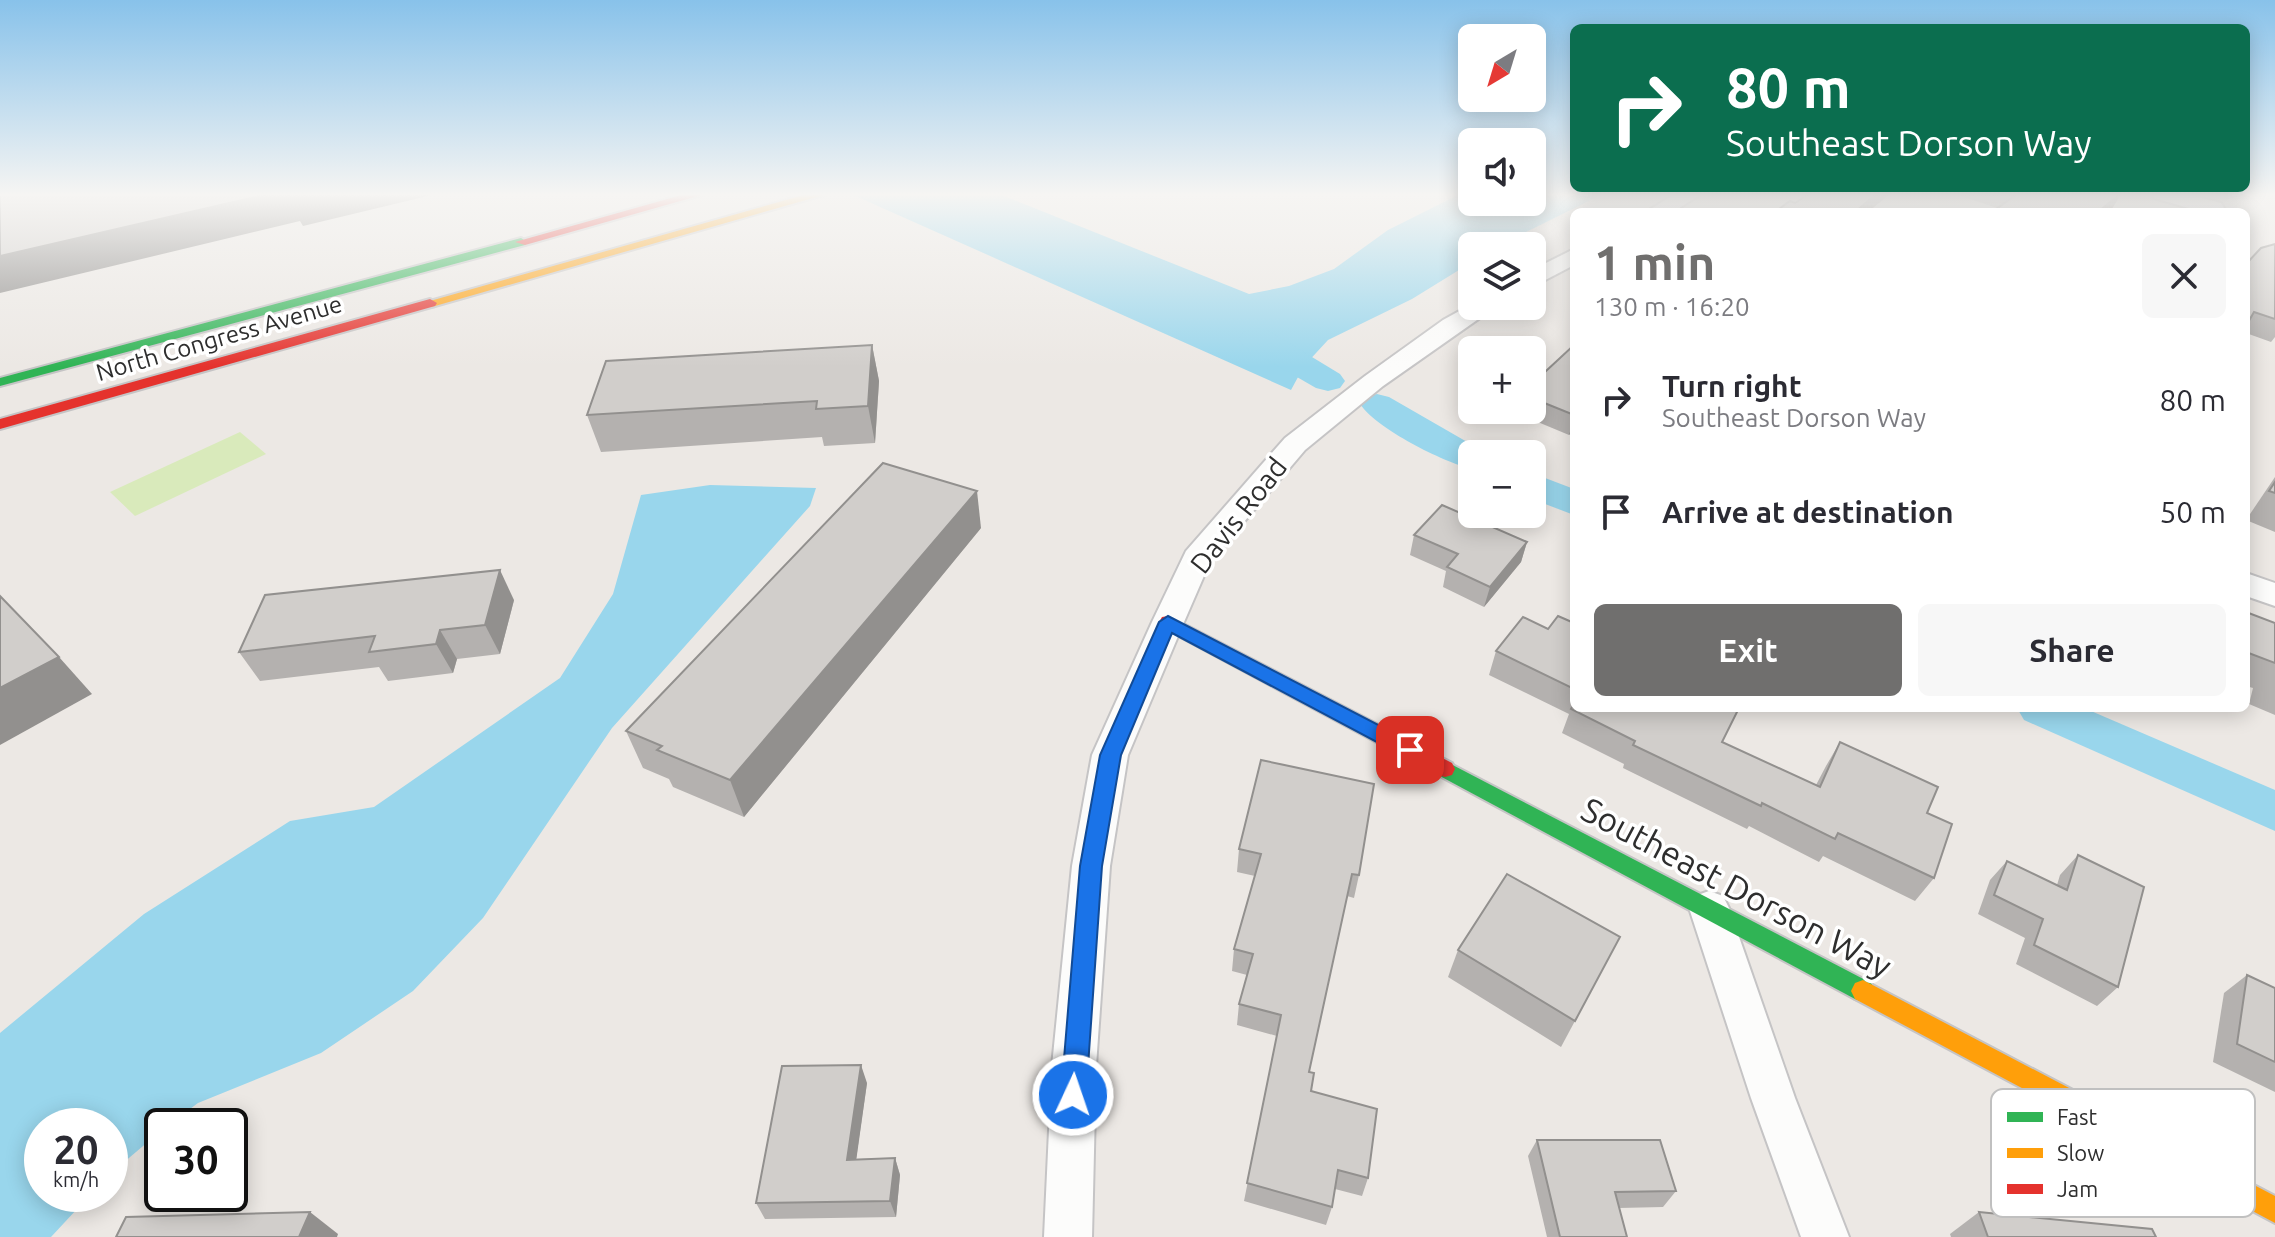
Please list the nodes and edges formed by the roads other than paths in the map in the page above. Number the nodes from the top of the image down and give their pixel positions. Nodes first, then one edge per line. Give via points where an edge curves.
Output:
1 (484, 252) edge
2 (616, 252) edge
3 (1570, 258) edge
4 (457, 259) junction
5 (1546, 272) edge
6 (1461, 320) edge
7 (362, 323) junction
8 (0, 382) edge
9 (0, 424) edge
10 (2250, 586) edge
11 (2275, 595) edge
12 (1168, 622) junction
13 (1709, 908) junction
14 (2048, 1089) edge
15 (2255, 1199) edge
16 (2275, 1210) edge
17 (1068, 1237) edge
18 (1825, 1237) edge

1 - 4 main road, North Congress Avenue
2 - 7 main road, North Congress Avenue
3 - 5 street
4 - 7 main road
4 - 8 main road, North Congress Avenue
6 - 12 street, Davis Road via 1295,444 1197,558
7 - 9 main road, North Congress Avenue
10 - 11 street
12 - 13 main road, Southeast Dorson Way
12 - 17 street, Davis Road via 1110,755 1091,866 1074,1066
13 - 14 main road, Southeast Dorson Way
13 - 18 street
15 - 16 main road, Southeast Dorson Way

